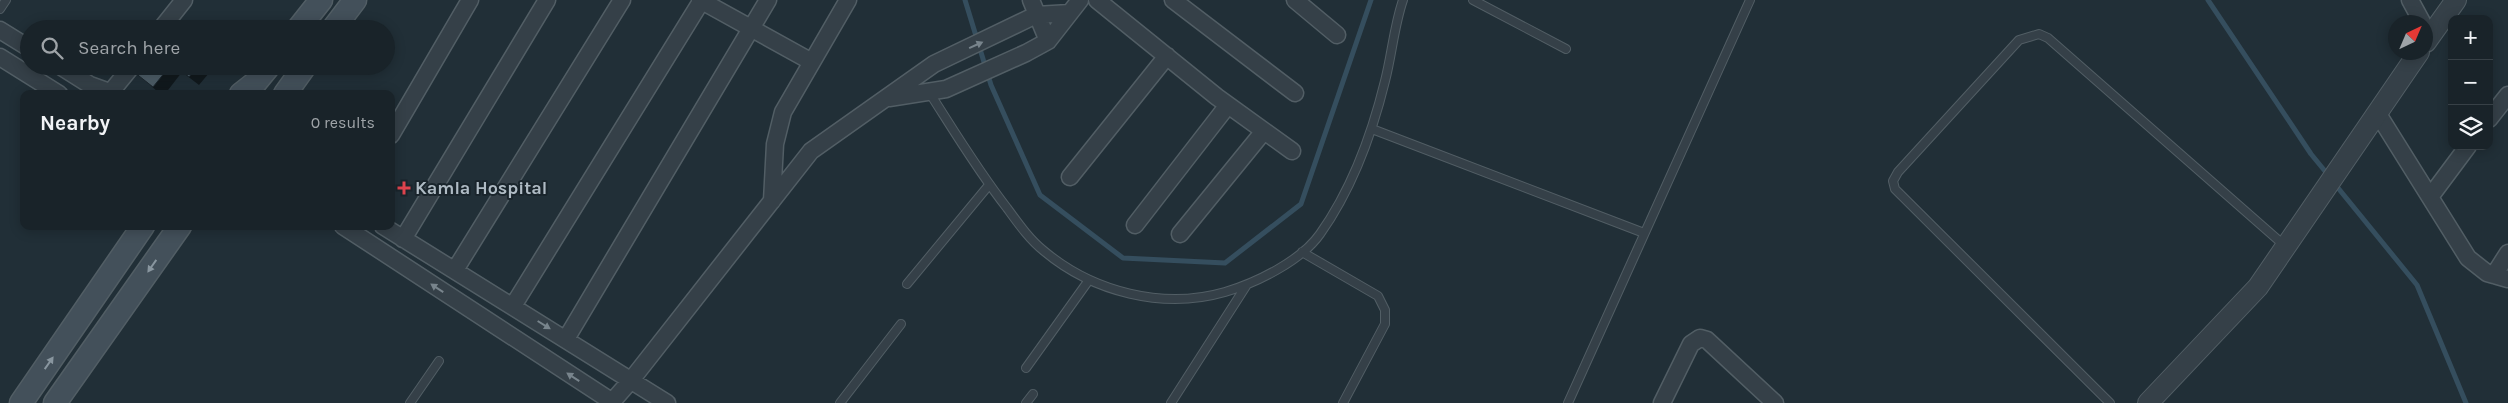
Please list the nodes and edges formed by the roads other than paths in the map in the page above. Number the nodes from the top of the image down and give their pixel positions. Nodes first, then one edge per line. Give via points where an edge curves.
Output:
1 (6, 0) edge
2 (184, 0) edge
3 (321, 0) edge
4 (355, 0) edge
5 (470, 0) edge
6 (547, 0) edge
7 (622, 0) edge
8 (701, 0) edge
9 (768, 0) edge
10 (848, 0) edge
11 (1097, 0) edge
12 (1174, 0) edge
13 (1294, 0) edge
14 (1403, 0) edge
15 (1473, 0) edge
16 (1750, 0) edge
17 (2410, 0) edge
18 (2456, 0) edge
19 (1075, 6) edge
20 (1034, 8) edge
21 (0, 9) edge
22 (2416, 15) edge
23 (169, 20) edge
24 (305, 20) edge
25 (340, 20) edge
26 (750, 27) junction
27 (2433, 27) edge
28 (0, 30) edge
29 (1337, 35) dead end
30 (1048, 41) junction
31 (20, 42) edge
32 (1566, 49) dead end
33 (1167, 56) junction
34 (0, 57) edge
35 (2410, 60) edge
36 (812, 62) junction
37 (20, 70) edge
38 (29, 75) edge
39 (74, 75) edge
40 (126, 75) edge
41 (262, 75) edge
42 (299, 75) edge
43 (53, 90) edge
44 (104, 90) edge
45 (115, 90) edge
46 (247, 90) edge
47 (288, 90) edge
48 (928, 92) junction
49 (1295, 93) dead end
50 (2508, 95) edge
51 (885, 99) junction
52 (1228, 105) junction
53 (2378, 114) junction
54 (2493, 114) edge
55 (395, 128) edge
56 (1372, 128) junction
57 (1264, 131) junction
58 (2465, 150) edge
59 (1292, 151) dead end
60 (1070, 177) dead end
61 (989, 185) junction
62 (2430, 197) junction
63 (772, 202) junction
64 (1135, 225) dead end
65 (140, 230) edge
66 (177, 230) edge
67 (349, 230) edge
68 (389, 230) edge
69 (1180, 234) dead end
70 (1644, 234) junction
71 (403, 239) junction
72 (2285, 246) junction
73 (1302, 252) junction
74 (2508, 253) edge
75 (455, 270) junction
76 (2501, 277) edge
77 (1089, 280) junction
78 (906, 284) dead end
79 (1246, 286) junction
80 (513, 306) junction
81 (901, 324) dead end
82 (566, 339) junction
83 (439, 361) dead end
84 (1026, 368) dead end
85 (632, 379) junction
86 (1033, 394) dead end
87 (21, 403) edge
88 (55, 403) edge
89 (410, 403) edge
90 (612, 403) edge
91 (667, 403) edge
92 (840, 403) edge
93 (1026, 403) edge
94 (1171, 403) edge
95 (1343, 403) edge
96 (1568, 403) edge
97 (1662, 403) edge
98 (1775, 403) edge
99 (2110, 403) edge
100 (2148, 403) edge

1 - 21 lane
2 - 23 street
3 - 24 main road
4 - 25 main road
5 - 55 street
6 - 71 street
7 - 75 street
8 - 26 street
8 - 80 street
9 - 26 street
10 - 36 street
11 - 33 street
12 - 49 street
13 - 29 street
14 - 56 lane
15 - 32 lane
16 - 70 lane
17 - 22 street
18 - 27 street
19 - 20 street
19 - 30 street
20 - 30 street
51 -> 20 street via 934,64 1018,26
26 - 36 street
26 - 82 street
28 - 31 street
30 - 48 street via 946,89
33 - 52 street
33 - 60 street
34 - 37 street
35 - 53 street
36 - 63 street via 782,112 778,125
38 - 43 street
39 - 44 street
40 - 45 street
41 - 46 main road
42 - 47 main road
48 - 51 street
48 - 61 lane
50 - 54 street
51 - 63 street via 811,150
52 - 57 street
52 - 64 street
53 - 62 street
53 - 72 street
56 - 70 lane
56 - 73 lane via 1340,200 1319,235
57 - 59 street
57 - 69 street
58 - 62 street
61 - 77 lane via 1024,231 1044,251
61 - 78 lane
62 - 76 street via 2468,258 2476,266
63 - 85 street
87 -> 65 main road
66 -> 88 main road
90 -> 67 street
68 - 71 street
70 - 96 lane
71 - 75 street
72 - 99 lane via 2048,38 2040,34 2019,40 1898,172 1893,181 1895,189
72 - 100 street via 2258,286
73 - 79 lane
73 - 95 lane via 1378,296 1385,310 1385,324
74 - 76 street
75 - 80 street
77 - 79 lane via 1154,300 1205,298
77 - 84 lane
79 - 94 lane
80 -> 82 street
81 - 92 lane
82 - 85 street
83 - 89 lane
85 - 90 street
85 - 91 street
86 - 93 lane
97 - 98 street via 1691,344 1700,338 1707,340

